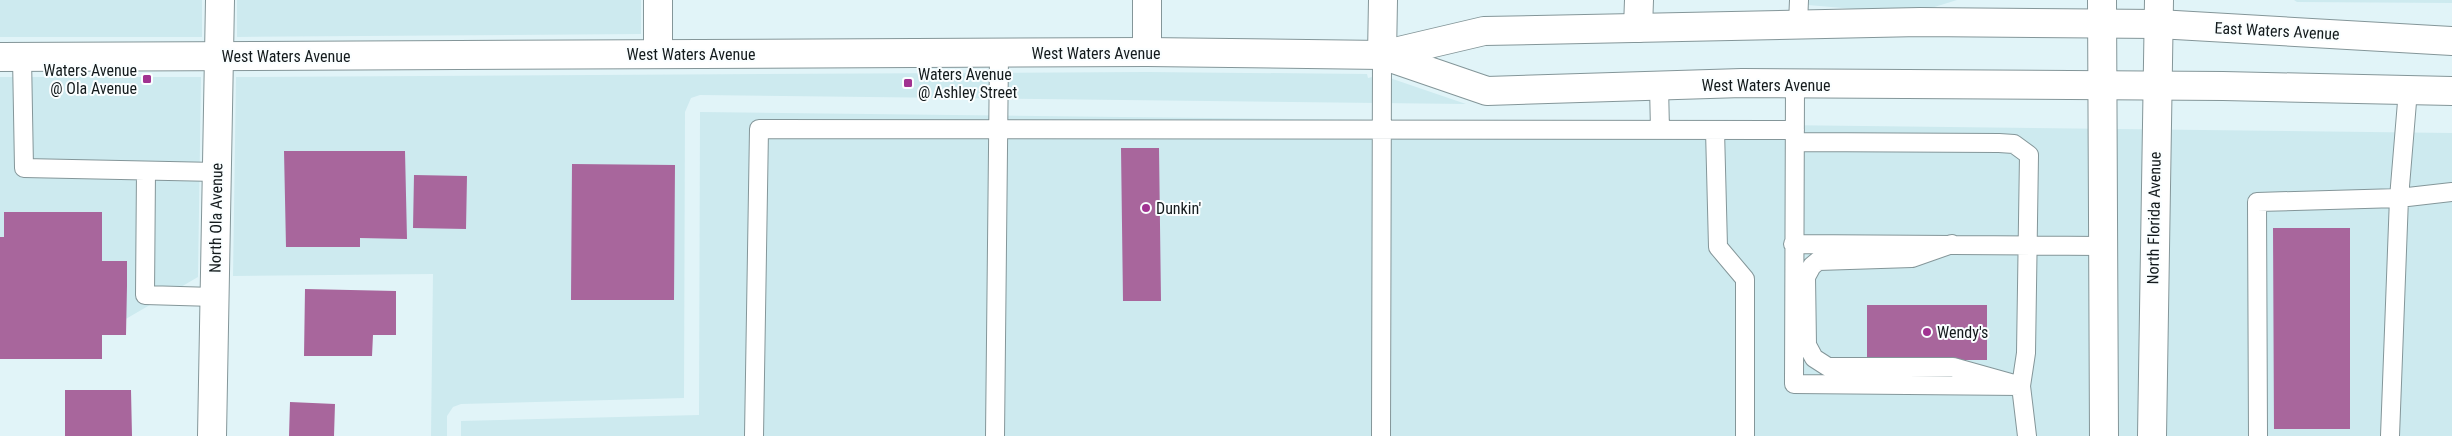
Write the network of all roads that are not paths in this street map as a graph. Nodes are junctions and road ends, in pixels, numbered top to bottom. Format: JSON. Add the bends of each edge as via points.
{"nodes":[{"id":1,"x":220,"y":0,"type":"edge"},
{"id":2,"x":658,"y":0,"type":"edge"},
{"id":3,"x":1147,"y":0,"type":"edge"},
{"id":4,"x":1383,"y":0,"type":"edge"},
{"id":5,"x":1640,"y":0,"type":"edge"},
{"id":6,"x":1798,"y":12,"type":"edge"},
{"id":7,"x":2102,"y":12,"type":"edge"},
{"id":8,"x":2158,"y":12,"type":"edge"},
{"id":9,"x":1638,"y":28,"type":"junction"},
{"id":10,"x":2452,"y":41,"type":"edge"},
{"id":11,"x":1147,"y":52,"type":"junction"},
{"id":12,"x":658,"y":54,"type":"junction"},
{"id":13,"x":999,"y":54,"type":"junction"},
{"id":14,"x":1382,"y":55,"type":"junction"},
{"id":15,"x":11,"y":57,"type":"edge"},
{"id":16,"x":219,"y":57,"type":"junction"},
{"id":17,"x":1795,"y":84,"type":"junction"},
{"id":18,"x":2101,"y":85,"type":"junction"},
{"id":19,"x":1659,"y":86,"type":"junction"},
{"id":20,"x":2156,"y":86,"type":"junction"},
{"id":21,"x":2408,"y":90,"type":"junction"},
{"id":22,"x":2452,"y":91,"type":"edge"},
{"id":23,"x":998,"y":129,"type":"junction"},
{"id":24,"x":1383,"y":130,"type":"junction"},
{"id":25,"x":1660,"y":130,"type":"junction"},
{"id":26,"x":1715,"y":130,"type":"junction"},
{"id":27,"x":1795,"y":136,"type":"junction"},
{"id":28,"x":146,"y":171,"type":"junction"},
{"id":29,"x":217,"y":172,"type":"junction"},
{"id":30,"x":2452,"y":192,"type":"edge"},
{"id":31,"x":2399,"y":198,"type":"junction"},
{"id":32,"x":1793,"y":244,"type":"junction"},
{"id":33,"x":1952,"y":244,"type":"junction"},
{"id":34,"x":2028,"y":245,"type":"junction"},
{"id":35,"x":2102,"y":246,"type":"junction"},
{"id":36,"x":214,"y":297,"type":"junction"},
{"id":37,"x":2021,"y":386,"type":"junction"},
{"id":38,"x":212,"y":436,"type":"edge"},
{"id":39,"x":754,"y":436,"type":"edge"},
{"id":40,"x":995,"y":436,"type":"edge"},
{"id":41,"x":1381,"y":436,"type":"edge"},
{"id":42,"x":1745,"y":436,"type":"edge"},
{"id":43,"x":2027,"y":436,"type":"edge"},
{"id":44,"x":2104,"y":436,"type":"edge"},
{"id":45,"x":2152,"y":436,"type":"edge"},
{"id":46,"x":2258,"y":436,"type":"edge"},
{"id":47,"x":2390,"y":436,"type":"edge"}],
"edges":[{"from":1,"to":16,"type":"main road","name":"North Ola Avenue"},
{"from":2,"to":12,"type":"main road"},
{"from":3,"to":11,"type":"main road"},
{"from":4,"to":14,"type":"main road"},
{"from":5,"to":9,"type":"main road"},
{"from":6,"to":7,"type":"main road","name":"West Waters Avenue"},
{"from":6,"to":9,"type":"main road","name":"West Waters Avenue"},
{"from":7,"to":8,"type":"main road","name":"East Waters Avenue"},
{"from":7,"to":18,"type":"main road"},
{"from":8,"to":10,"type":"main road","name":"East Waters Avenue"},
{"from":8,"to":20,"type":"main road","name":"North Florida Avenue"},
{"from":9,"to":14,"type":"main road","name":"West Waters Avenue","via":[[1484,31]]},
{"from":11,"to":13,"type":"main road","name":"West Waters Avenue"},
{"from":11,"to":14,"type":"main road","name":"West Waters Avenue"},
{"from":12,"to":13,"type":"main road","name":"West Waters Avenue"},
{"from":12,"to":16,"type":"main road","name":"West Waters Avenue"},
{"from":13,"to":23,"type":"lane"},
{"from":14,"to":19,"type":"main road","name":"West Waters Avenue","via":[[1488,91]]},
{"from":14,"to":24,"type":"lane"},
{"from":15,"to":16,"type":"main road","name":"West Waters Avenue"},
{"from":15,"to":28,"type":"lane","via":[[24,168]]},
{"from":16,"to":29,"type":"main road","name":"North Ola Avenue"},
{"from":17,"to":18,"type":"main road","name":"West Waters Avenue"},
{"from":17,"to":19,"type":"main road","name":"West Waters Avenue"},
{"from":17,"to":27,"type":"lane"},
{"from":18,"to":20,"type":"main road","name":"West Waters Avenue"},
{"from":18,"to":35,"type":"main road"},
{"from":19,"to":25,"type":"lane"},
{"from":20,"to":21,"type":"main road"},
{"from":20,"to":45,"type":"main road","name":"North Florida Avenue"},
{"from":21,"to":22,"type":"main road"},
{"from":21,"to":31,"type":"lane"},
{"from":23,"to":24,"type":"lane"},
{"from":23,"to":39,"type":"lane","via":[[759,129]]},
{"from":23,"to":40,"type":"lane"},
{"from":24,"to":25,"type":"lane"},
{"from":24,"to":41,"type":"lane"},
{"from":25,"to":26,"type":"lane"},
{"from":26,"to":27,"type":"lane"},
{"from":26,"to":42,"type":"lane","via":[[1718,247],[1745,279]]},
{"from":27,"to":32,"type":"lane"},
{"from":27,"to":34,"type":"lane","via":[[2014,144],[2029,155]]},
{"from":28,"to":29,"type":"lane"},
{"from":28,"to":36,"type":"lane","via":[[146,294]]},
{"from":29,"to":36,"type":"main road","name":"North Ola Avenue"},
{"from":30,"to":31,"type":"lane"},
{"from":31,"to":46,"type":"lane","via":[[2257,202]]},
{"from":31,"to":47,"type":"lane"},
{"from":32,"to":33,"type":"lane"},
{"from":32,"to":37,"type":"lane","via":[[1794,384]]},
{"from":33,"to":34,"type":"lane"},
{"from":33,"to":37,"type":"lane","via":[[1912,258],[1818,261],[1806,277],[1807,345],[1814,358],[1828,367],[1953,367]]},
{"from":34,"to":35,"type":"lane"},
{"from":34,"to":37,"type":"lane","via":[[2026,353]]},
{"from":35,"to":44,"type":"main road"},
{"from":36,"to":38,"type":"main road","name":"North Ola Avenue"},
{"from":37,"to":43,"type":"lane"}]}
